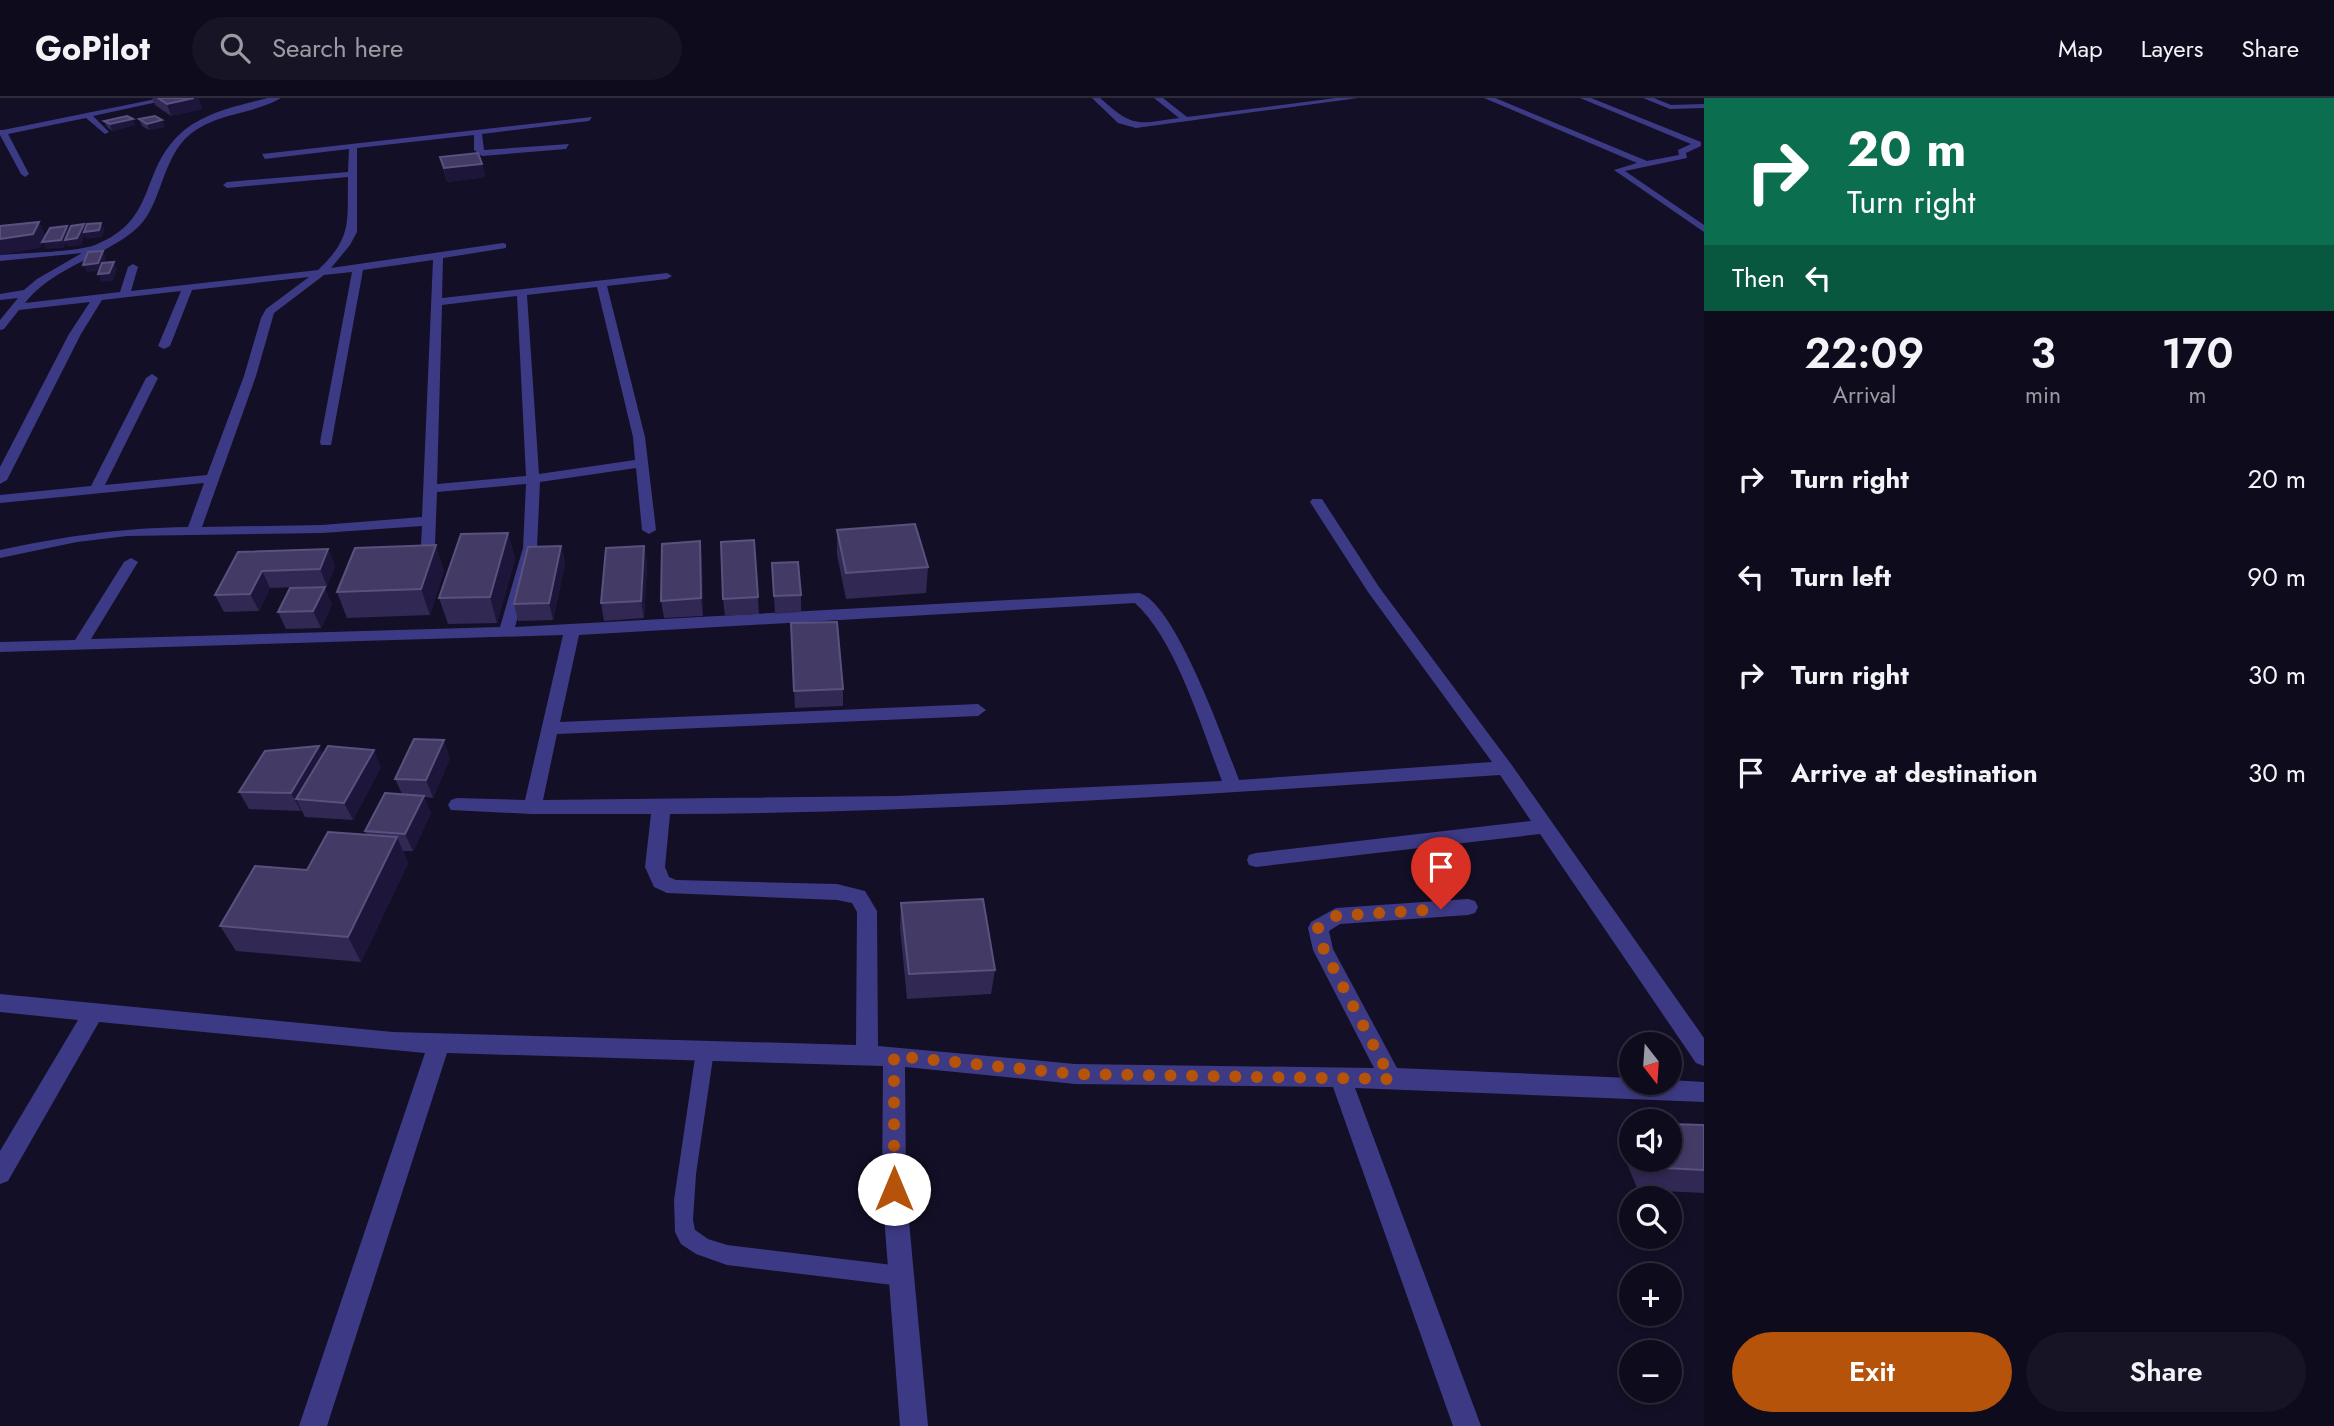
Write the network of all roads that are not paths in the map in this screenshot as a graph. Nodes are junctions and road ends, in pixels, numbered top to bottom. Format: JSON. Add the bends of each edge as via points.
{"nodes":[{"id":1,"x":172,"y":98,"type":"edge"},
{"id":2,"x":277,"y":98,"type":"edge"},
{"id":3,"x":1096,"y":98,"type":"edge"},
{"id":4,"x":1158,"y":98,"type":"edge"},
{"id":5,"x":1259,"y":98,"type":"edge"},
{"id":6,"x":1354,"y":98,"type":"edge"},
{"id":7,"x":1488,"y":98,"type":"edge"},
{"id":8,"x":1584,"y":98,"type":"edge"},
{"id":9,"x":1647,"y":98,"type":"edge"},
{"id":10,"x":1695,"y":98,"type":"edge"},
{"id":11,"x":1311,"y":100,"type":"edge"},
{"id":12,"x":1704,"y":104,"type":"edge"},
{"id":13,"x":1274,"y":107,"type":"junction"},
{"id":14,"x":86,"y":114,"type":"junction"},
{"id":15,"x":589,"y":119,"type":"dead end"},
{"id":16,"x":1185,"y":120,"type":"junction"},
{"id":17,"x":478,"y":131,"type":"junction"},
{"id":18,"x":1,"y":132,"type":"edge"},
{"id":19,"x":105,"y":132,"type":"edge"},
{"id":20,"x":354,"y":146,"type":"junction"},
{"id":21,"x":566,"y":146,"type":"dead end"},
{"id":22,"x":265,"y":156,"type":"dead end"},
{"id":23,"x":1646,"y":164,"type":"junction"},
{"id":24,"x":25,"y":174,"type":"dead end"},
{"id":25,"x":353,"y":174,"type":"junction"},
{"id":26,"x":227,"y":185,"type":"dead end"},
{"id":27,"x":1704,"y":229,"type":"edge"},
{"id":28,"x":503,"y":246,"type":"dead end"},
{"id":29,"x":98,"y":248,"type":"junction"},
{"id":30,"x":438,"y":256,"type":"junction"},
{"id":31,"x":0,"y":258,"type":"edge"},
{"id":32,"x":133,"y":267,"type":"dead end"},
{"id":33,"x":358,"y":268,"type":"junction"},
{"id":34,"x":318,"y":272,"type":"junction"},
{"id":35,"x":667,"y":276,"type":"dead end"},
{"id":36,"x":601,"y":284,"type":"junction"},
{"id":37,"x":188,"y":288,"type":"junction"},
{"id":38,"x":276,"y":291,"type":"junction"},
{"id":39,"x":27,"y":293,"type":"junction"},
{"id":40,"x":522,"y":293,"type":"junction"},
{"id":41,"x":124,"y":295,"type":"junction"},
{"id":42,"x":0,"y":297,"type":"edge"},
{"id":43,"x":98,"y":298,"type":"junction"},
{"id":44,"x":437,"y":302,"type":"junction"},
{"id":45,"x":16,"y":307,"type":"junction"},
{"id":46,"x":0,"y":327,"type":"edge"},
{"id":47,"x":164,"y":346,"type":"dead end"},
{"id":48,"x":152,"y":378,"type":"dead end"},
{"id":49,"x":326,"y":442,"type":"dead end"},
{"id":50,"x":642,"y":463,"type":"junction"},
{"id":51,"x":213,"y":478,"type":"junction"},
{"id":52,"x":533,"y":479,"type":"junction"},
{"id":53,"x":0,"y":480,"type":"edge"},
{"id":54,"x":96,"y":489,"type":"junction"},
{"id":55,"x":430,"y":489,"type":"junction"},
{"id":56,"x":0,"y":499,"type":"edge"},
{"id":57,"x":1317,"y":502,"type":"dead end"},
{"id":58,"x":428,"y":521,"type":"junction"},
{"id":59,"x":194,"y":529,"type":"junction"},
{"id":60,"x":649,"y":530,"type":"dead end"},
{"id":61,"x":428,"y":545,"type":"edge"},
{"id":62,"x":0,"y":554,"type":"edge"},
{"id":63,"x":131,"y":562,"type":"dead end"},
{"id":64,"x":572,"y":630,"type":"junction"},
{"id":65,"x":506,"y":632,"type":"junction"},
{"id":66,"x":80,"y":644,"type":"junction"},
{"id":67,"x":0,"y":647,"type":"edge"},
{"id":68,"x":978,"y":710,"type":"dead end"},
{"id":69,"x":548,"y":728,"type":"junction"},
{"id":70,"x":1505,"y":768,"type":"junction"},
{"id":71,"x":1233,"y":786,"type":"junction"},
{"id":72,"x":457,"y":805,"type":"dead end"},
{"id":73,"x":532,"y":807,"type":"junction"},
{"id":74,"x":661,"y":808,"type":"junction"},
{"id":75,"x":1545,"y":826,"type":"junction"},
{"id":76,"x":1256,"y":860,"type":"dead end"},
{"id":77,"x":1468,"y":907,"type":"dead end"},
{"id":78,"x":0,"y":1003,"type":"edge"},
{"id":79,"x":94,"y":1012,"type":"junction"},
{"id":80,"x":439,"y":1043,"type":"junction"},
{"id":81,"x":705,"y":1051,"type":"junction"},
{"id":82,"x":867,"y":1056,"type":"junction"},
{"id":83,"x":894,"y":1056,"type":"junction"},
{"id":84,"x":1704,"y":1056,"type":"edge"},
{"id":85,"x":1340,"y":1077,"type":"junction"},
{"id":86,"x":1391,"y":1079,"type":"junction"},
{"id":87,"x":1704,"y":1092,"type":"edge"},
{"id":88,"x":0,"y":1173,"type":"edge"},
{"id":89,"x":901,"y":1276,"type":"junction"},
{"id":90,"x":313,"y":1426,"type":"edge"},
{"id":91,"x":914,"y":1426,"type":"edge"},
{"id":92,"x":1467,"y":1426,"type":"edge"}],
"edges":[{"from":1,"to":14,"type":"street"},
{"from":2,"to":29,"type":"street","via":[[194,124],[177,139],[140,219],[123,236]]},
{"from":3,"to":16,"type":"street","via":[[1127,124]]},
{"from":4,"to":16,"type":"street"},
{"from":5,"to":13,"type":"street"},
{"from":6,"to":11,"type":"street"},
{"from":7,"to":23,"type":"street"},
{"from":8,"to":23,"type":"street","via":[[1699,144],[1683,150],[1684,156]]},
{"from":9,"to":12,"type":"street","via":[[1670,107]]},
{"from":10,"to":12,"type":"street"},
{"from":11,"to":13,"type":"street"},
{"from":13,"to":16,"type":"street"},
{"from":14,"to":18,"type":"street"},
{"from":14,"to":19,"type":"street"},
{"from":15,"to":17,"type":"street"},
{"from":17,"to":20,"type":"street"},
{"from":17,"to":21,"type":"street","via":[[482,153]]},
{"from":18,"to":24,"type":"street"},
{"from":20,"to":22,"type":"street"},
{"from":20,"to":25,"type":"street"},
{"from":23,"to":27,"type":"street","via":[[1618,170]]},
{"from":25,"to":26,"type":"street"},
{"from":25,"to":34,"type":"street","via":[[352,232],[337,257]]},
{"from":28,"to":30,"type":"street"},
{"from":29,"to":31,"type":"street"},
{"from":29,"to":39,"type":"street"},
{"from":30,"to":33,"type":"street"},
{"from":30,"to":44,"type":"street"},
{"from":32,"to":41,"type":"street"},
{"from":33,"to":34,"type":"street"},
{"from":33,"to":49,"type":"street"},
{"from":34,"to":38,"type":"street"},
{"from":34,"to":38,"type":"street","via":[[311,281]]},
{"from":35,"to":36,"type":"street"},
{"from":36,"to":40,"type":"street"},
{"from":36,"to":50,"type":"street"},
{"from":37,"to":38,"type":"street"},
{"from":37,"to":41,"type":"street"},
{"from":37,"to":47,"type":"street"},
{"from":38,"to":51,"type":"street"},
{"from":39,"to":42,"type":"street"},
{"from":39,"to":45,"type":"street"},
{"from":40,"to":44,"type":"street"},
{"from":40,"to":52,"type":"street"},
{"from":41,"to":43,"type":"street"},
{"from":43,"to":45,"type":"street"},
{"from":43,"to":53,"type":"street"},
{"from":44,"to":55,"type":"street"},
{"from":45,"to":46,"type":"street"},
{"from":48,"to":54,"type":"street"},
{"from":50,"to":52,"type":"street"},
{"from":50,"to":60,"type":"street"},
{"from":51,"to":54,"type":"street"},
{"from":51,"to":59,"type":"street"},
{"from":52,"to":55,"type":"street"},
{"from":52,"to":65,"type":"street","via":[[530,548]]},
{"from":54,"to":56,"type":"street"},
{"from":55,"to":58,"type":"street"},
{"from":57,"to":70,"type":"street","via":[[1373,589]]},
{"from":58,"to":59,"type":"street","via":[[322,529]]},
{"from":58,"to":61,"type":"street"},
{"from":59,"to":62,"type":"street","via":[[77,538]]},
{"from":63,"to":66,"type":"street"},
{"from":64,"to":65,"type":"street"},
{"from":64,"to":69,"type":"street"},
{"from":64,"to":71,"type":"street","via":[[1139,598],[1167,630]]},
{"from":65,"to":66,"type":"street"},
{"from":66,"to":67,"type":"street"},
{"from":68,"to":69,"type":"street"},
{"from":69,"to":73,"type":"street"},
{"from":70,"to":71,"type":"street"},
{"from":70,"to":75,"type":"street"},
{"from":71,"to":74,"type":"street"},
{"from":72,"to":73,"type":"street"},
{"from":73,"to":74,"type":"street"},
{"from":74,"to":82,"type":"street","via":[[655,867],[661,882],[674,888],[837,892],[858,897],[867,911]]},
{"from":75,"to":76,"type":"street"},
{"from":75,"to":84,"type":"street"},
{"from":77,"to":86,"type":"street","via":[[1336,916],[1318,928],[1324,950]]},
{"from":78,"to":79,"type":"street"},
{"from":79,"to":80,"type":"street"},
{"from":79,"to":88,"type":"street"},
{"from":80,"to":81,"type":"street"},
{"from":80,"to":90,"type":"street"},
{"from":81,"to":82,"type":"street"},
{"from":81,"to":89,"type":"lane","via":[[684,1195],[686,1234],[702,1247],[727,1255]]},
{"from":82,"to":83,"type":"street"},
{"from":83,"to":85,"type":"street","via":[[1074,1074]]},
{"from":83,"to":89,"type":"street","via":[[894,1189]]},
{"from":85,"to":86,"type":"street"},
{"from":85,"to":92,"type":"street"},
{"from":86,"to":87,"type":"street"},
{"from":89,"to":91,"type":"street"}]}
